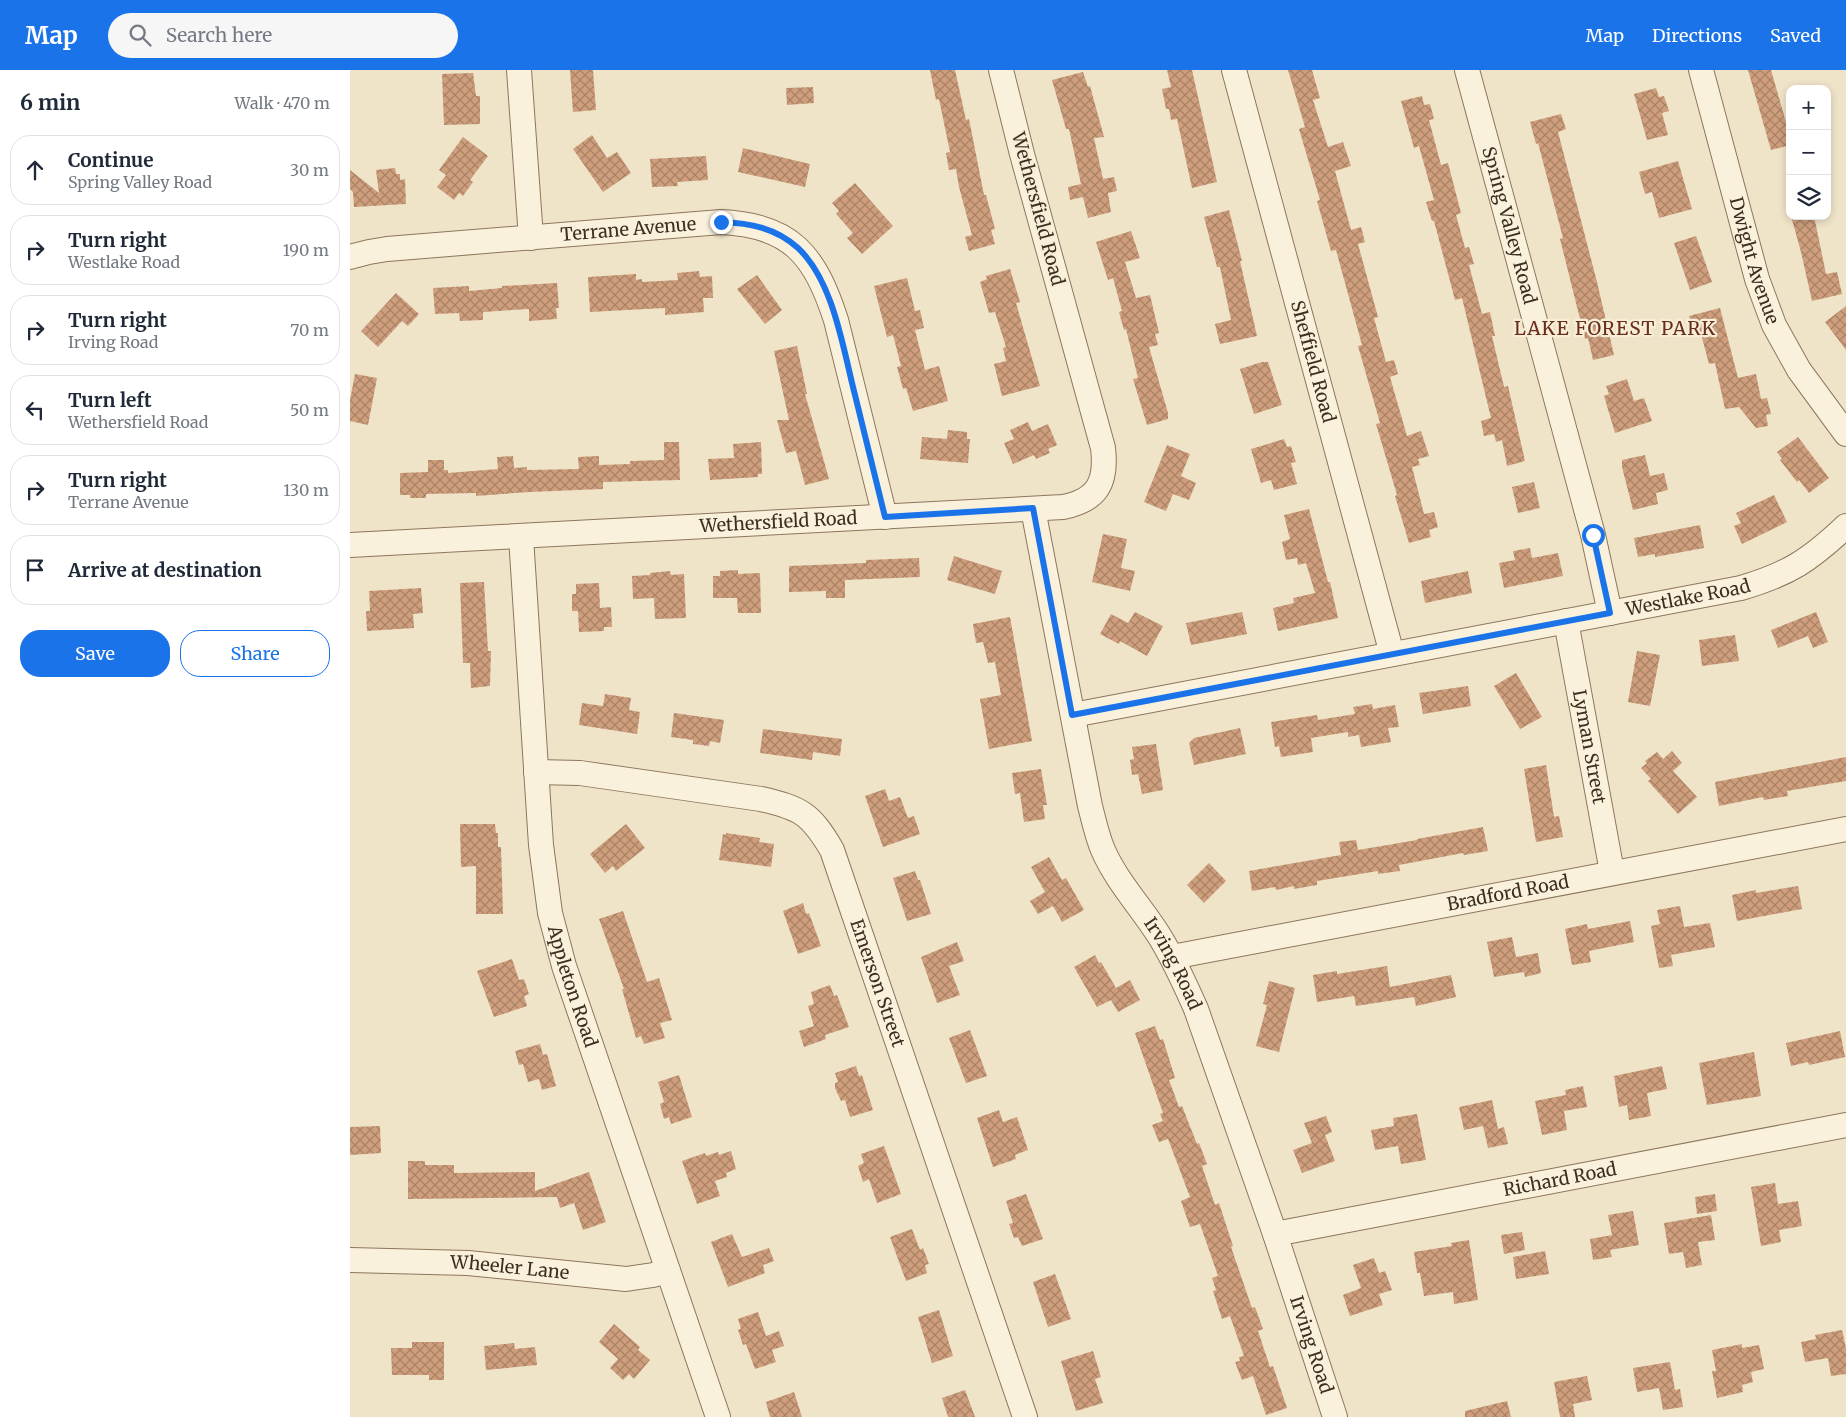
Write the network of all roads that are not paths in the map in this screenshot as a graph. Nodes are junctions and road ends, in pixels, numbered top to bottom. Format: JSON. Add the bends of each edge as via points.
{"nodes":[{"id":1,"x":519,"y":70,"type":"edge"},
{"id":2,"x":1001,"y":70,"type":"edge"},
{"id":3,"x":1234,"y":70,"type":"edge"},
{"id":4,"x":1467,"y":70,"type":"edge"},
{"id":5,"x":1701,"y":70,"type":"edge"},
{"id":6,"x":531,"y":238,"type":"junction"},
{"id":7,"x":350,"y":257,"type":"edge"},
{"id":8,"x":1846,"y":434,"type":"edge"},
{"id":9,"x":1033,"y":508,"type":"junction"},
{"id":10,"x":885,"y":517,"type":"junction"},
{"id":11,"x":1846,"y":526,"type":"edge"},
{"id":12,"x":521,"y":537,"type":"junction"},
{"id":13,"x":350,"y":545,"type":"edge"},
{"id":14,"x":1610,"y":613,"type":"junction"},
{"id":15,"x":1566,"y":621,"type":"junction"},
{"id":16,"x":1392,"y":654,"type":"junction"},
{"id":17,"x":1072,"y":715,"type":"junction"},
{"id":18,"x":536,"y":772,"type":"junction"},
{"id":19,"x":1846,"y":829,"type":"edge"},
{"id":20,"x":1612,"y":872,"type":"junction"},
{"id":21,"x":1172,"y":957,"type":"junction"},
{"id":22,"x":1846,"y":1125,"type":"edge"},
{"id":23,"x":1275,"y":1234,"type":"junction"},
{"id":24,"x":350,"y":1260,"type":"edge"},
{"id":25,"x":668,"y":1271,"type":"junction"},
{"id":26,"x":718,"y":1417,"type":"edge"},
{"id":27,"x":1025,"y":1417,"type":"edge"},
{"id":28,"x":1335,"y":1417,"type":"edge"}],
"edges":[{"from":1,"to":6,"type":"street"},
{"from":2,"to":9,"type":"street","name":"Wethersfield Road","via":[[1104,460],[1101,484],[1086,500],[1063,507]]},
{"from":3,"to":16,"type":"street","name":"Sheffield Road"},
{"from":4,"to":14,"type":"street","name":"Spring Valley Road","via":[[1593,535]]},
{"from":5,"to":8,"type":"street","name":"Dwight Avenue","via":[[1770,317],[1799,370]]},
{"from":6,"to":7,"type":"street","name":"Terrane Avenue","via":[[387,249]]},
{"from":6,"to":10,"type":"street","name":"Terrane Avenue","via":[[721,222],[771,230],[799,249],[811,264],[836,320]]},
{"from":9,"to":10,"type":"street","name":"Wethersfield Road"},
{"from":9,"to":17,"type":"street","name":"Irving Road"},
{"from":10,"to":12,"type":"street","name":"Wethersfield Road"},
{"from":11,"to":14,"type":"street","name":"Westlake Road","via":[[1815,555],[1764,581]]},
{"from":12,"to":13,"type":"street","name":"Wethersfield Road"},
{"from":12,"to":18,"type":"street","name":"Appleton Road"},
{"from":14,"to":15,"type":"street","name":"Westlake Road"},
{"from":15,"to":16,"type":"street","name":"Westlake Road"},
{"from":15,"to":20,"type":"street","name":"Lyman Street"},
{"from":16,"to":17,"type":"street","name":"Westlake Road"},
{"from":17,"to":21,"type":"street","name":"Irving Road","via":[[1090,806],[1103,850]]},
{"from":18,"to":25,"type":"street","name":"Appleton Road","via":[[545,880],[556,939]]},
{"from":18,"to":27,"type":"street","name":"Emerson Street","via":[[580,773],[760,799],[799,810],[812,820],[832,850]]},
{"from":19,"to":20,"type":"street","name":"Bradford Road"},
{"from":20,"to":21,"type":"street","name":"Bradford Road"},
{"from":21,"to":23,"type":"street","name":"Irving Road","via":[[1196,1009]]},
{"from":22,"to":23,"type":"street","name":"Richard Road"},
{"from":23,"to":28,"type":"street","name":"Irving Road"},
{"from":24,"to":25,"type":"street","name":"Wheeler Lane","via":[[476,1264],[626,1278]]},
{"from":25,"to":26,"type":"street","name":"Appleton Road"}]}
